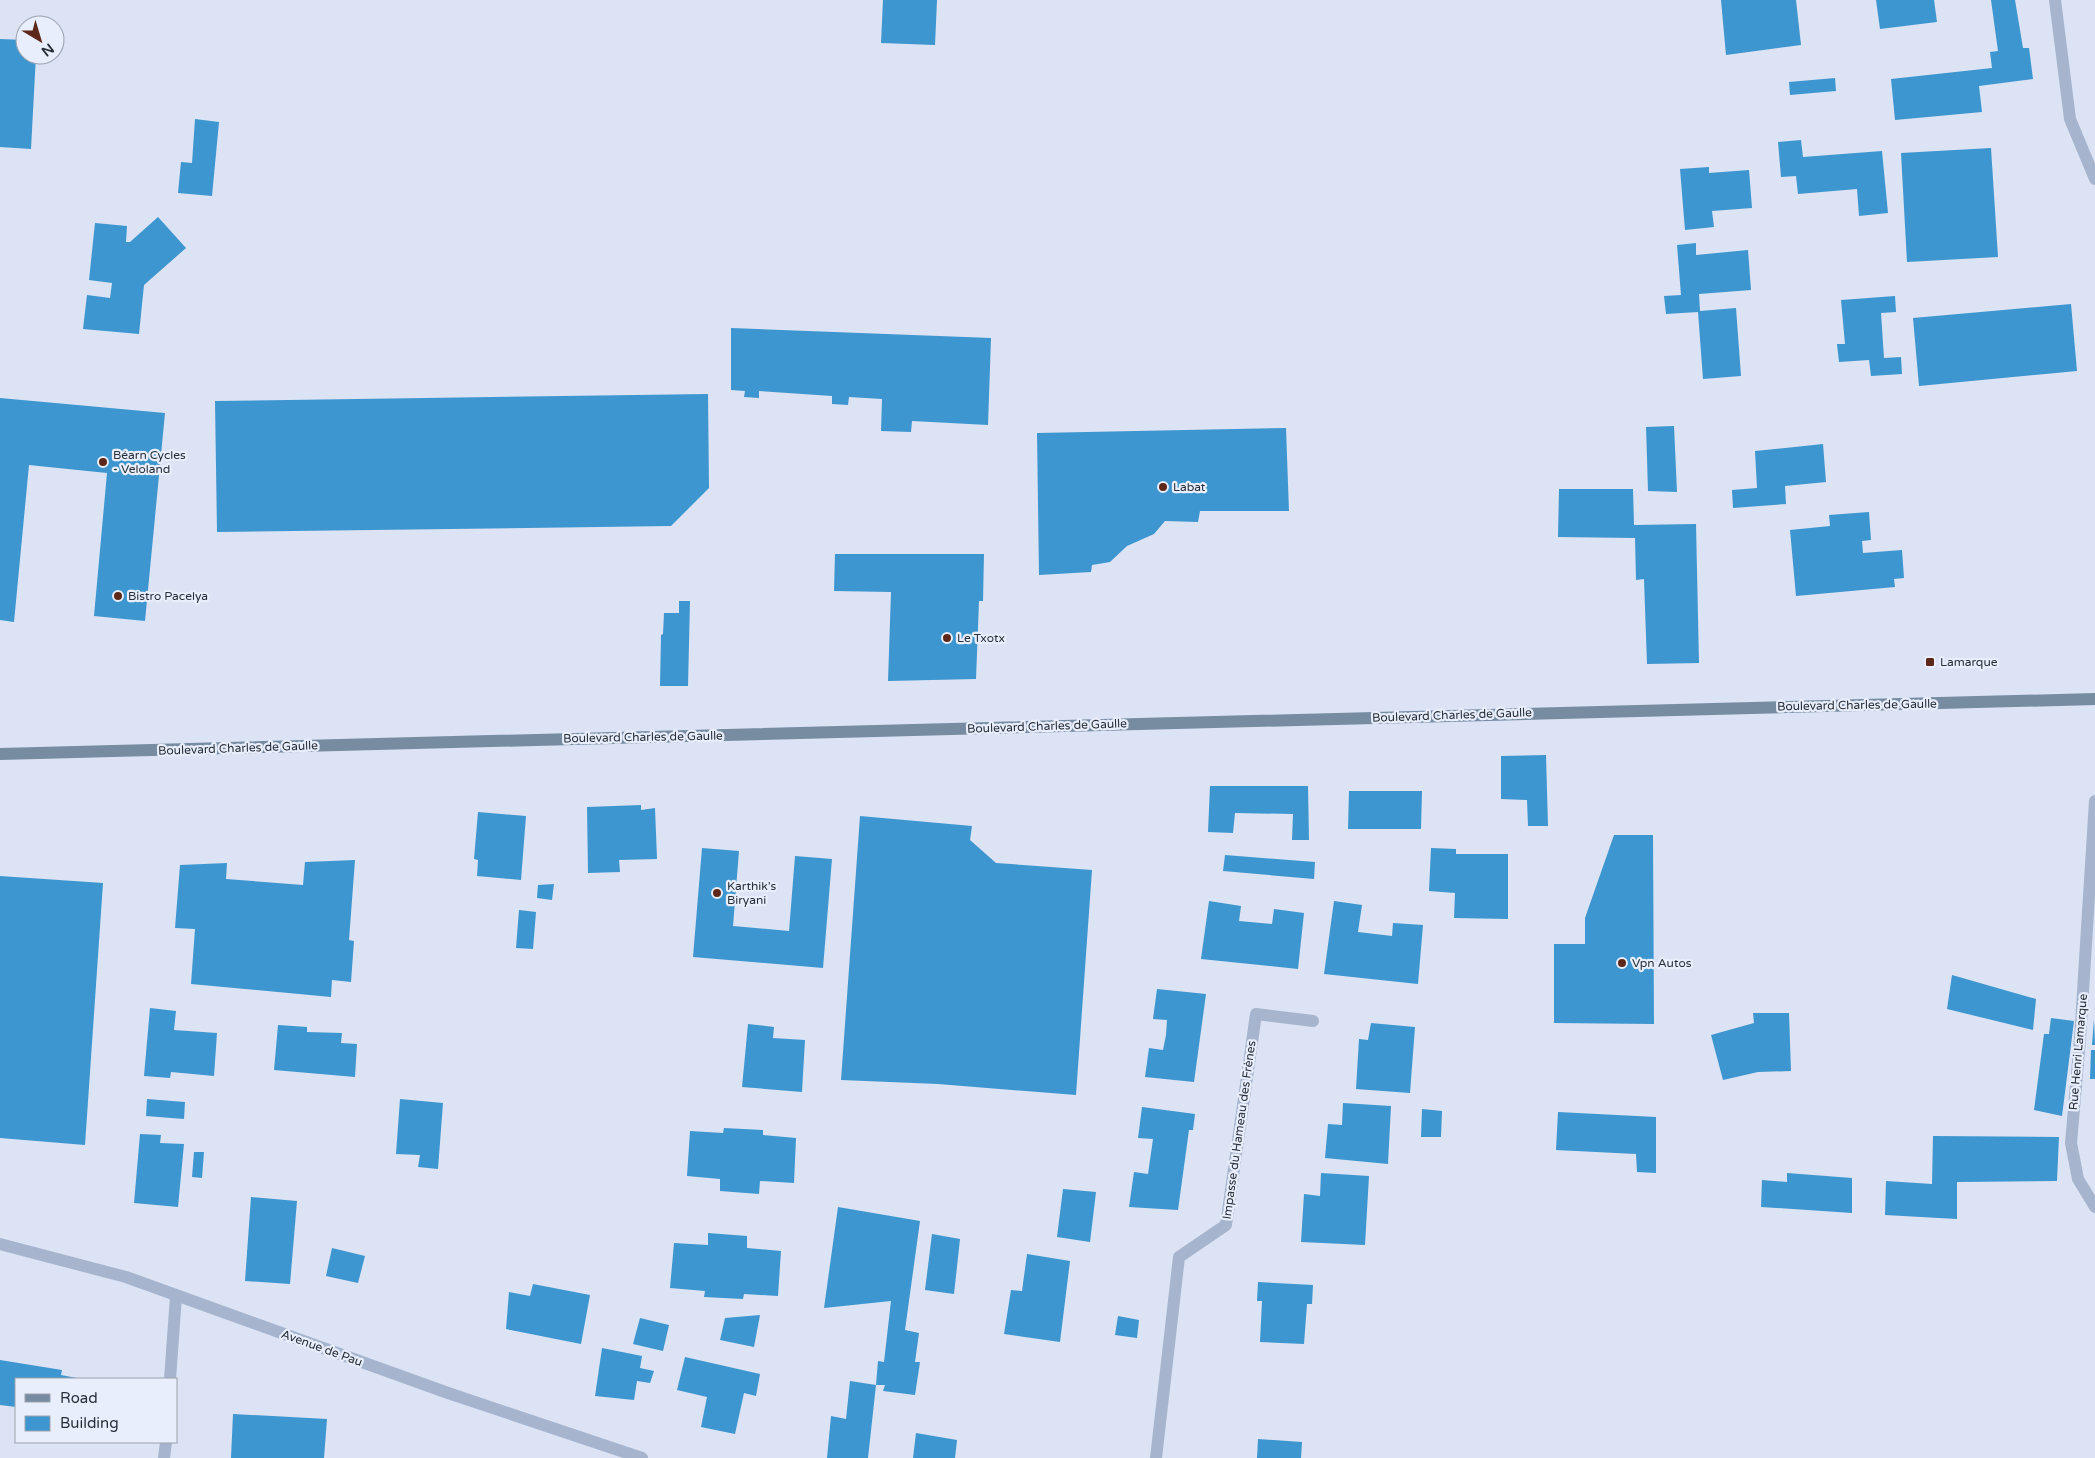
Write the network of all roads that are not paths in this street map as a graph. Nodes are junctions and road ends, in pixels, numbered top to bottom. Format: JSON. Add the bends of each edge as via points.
{"nodes":[{"id":1,"x":2056,"y":0,"type":"edge"},
{"id":2,"x":2095,"y":179,"type":"edge"},
{"id":3,"x":2095,"y":699,"type":"edge"},
{"id":4,"x":0,"y":754,"type":"edge"},
{"id":5,"x":2095,"y":801,"type":"edge"},
{"id":6,"x":1313,"y":1021,"type":"dead end"},
{"id":7,"x":2095,"y":1207,"type":"edge"},
{"id":8,"x":0,"y":1244,"type":"edge"},
{"id":9,"x":176,"y":1296,"type":"junction"},
{"id":10,"x":170,"y":1378,"type":"edge"},
{"id":11,"x":166,"y":1443,"type":"edge"},
{"id":12,"x":164,"y":1458,"type":"edge"},
{"id":13,"x":642,"y":1458,"type":"edge"},
{"id":14,"x":1156,"y":1458,"type":"edge"}],
"edges":[{"from":1,"to":2,"type":"street","via":[[2070,120]]},
{"from":3,"to":4,"type":"main road","name":"Boulevard Charles de Gaulle"},
{"from":5,"to":7,"type":"street","name":"Rue Henri Lamarque","via":[[2071,1143],[2078,1179]]},
{"from":6,"to":14,"type":"street","name":"Impasse du Hameau des Frènes","via":[[1256,1014],[1226,1225],[1178,1257]]},
{"from":8,"to":9,"type":"street","name":"Avenue de Pau","via":[[126,1277]]},
{"from":9,"to":10,"type":"street"},
{"from":9,"to":13,"type":"street","name":"Avenue de Pau"},
{"from":11,"to":12,"type":"street"}]}
